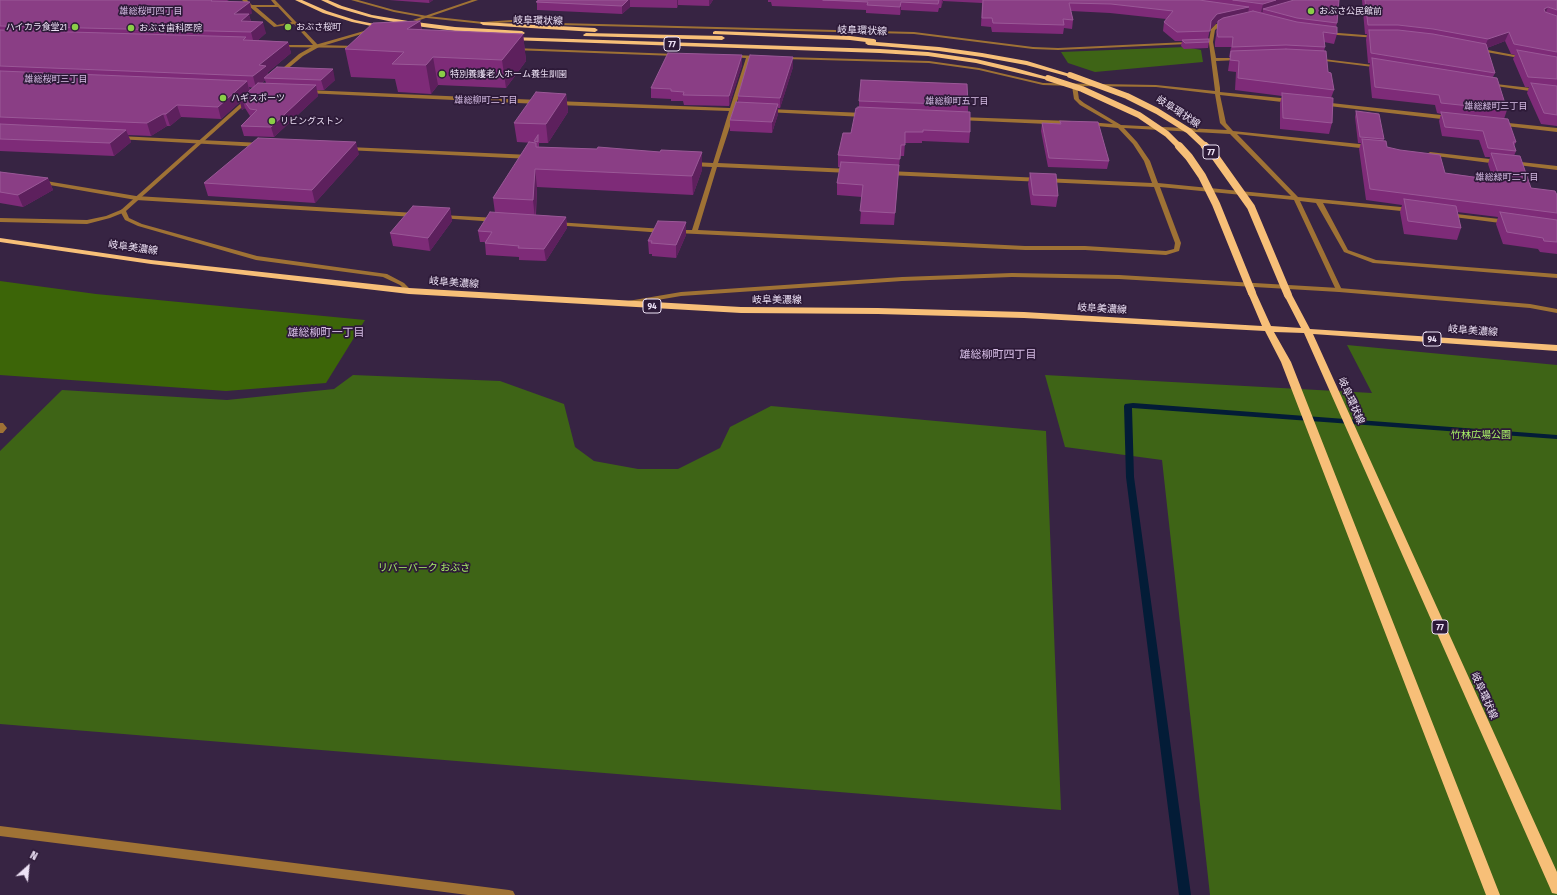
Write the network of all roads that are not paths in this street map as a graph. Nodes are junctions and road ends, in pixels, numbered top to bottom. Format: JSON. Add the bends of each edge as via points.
{"nodes":[{"id":1,"x":244,"y":0,"type":"edge"},
{"id":2,"x":273,"y":0,"type":"edge"},
{"id":3,"x":298,"y":0,"type":"edge"},
{"id":4,"x":324,"y":0,"type":"edge"},
{"id":5,"x":353,"y":0,"type":"edge"},
{"id":6,"x":476,"y":0,"type":"edge"},
{"id":7,"x":234,"y":6,"type":"edge"},
{"id":8,"x":250,"y":6,"type":"junction"},
{"id":9,"x":279,"y":6,"type":"junction"},
{"id":10,"x":427,"y":17,"type":"junction"},
{"id":11,"x":414,"y":20,"type":"edge"},
{"id":12,"x":1233,"y":22,"type":"edge"},
{"id":13,"x":295,"y":23,"type":"junction"},
{"id":14,"x":483,"y":23,"type":"junction"},
{"id":15,"x":390,"y":27,"type":"edge"},
{"id":16,"x":374,"y":30,"type":"edge"},
{"id":17,"x":1323,"y":33,"type":"edge"},
{"id":18,"x":444,"y":34,"type":"edge"},
{"id":19,"x":480,"y":37,"type":"edge"},
{"id":20,"x":1381,"y":37,"type":"edge"},
{"id":21,"x":502,"y":39,"type":"edge"},
{"id":22,"x":1211,"y":42,"type":"junction"},
{"id":23,"x":894,"y":44,"type":"junction"},
{"id":24,"x":271,"y":46,"type":"edge"},
{"id":25,"x":317,"y":46,"type":"junction"},
{"id":26,"x":510,"y":46,"type":"joint"},
{"id":27,"x":366,"y":48,"type":"edge"},
{"id":28,"x":1474,"y":48,"type":"edge"},
{"id":29,"x":880,"y":51,"type":"junction"},
{"id":30,"x":681,"y":55,"type":"edge"},
{"id":31,"x":726,"y":56,"type":"edge"},
{"id":32,"x":749,"y":56,"type":"junction"},
{"id":33,"x":765,"y":57,"type":"edge"},
{"id":34,"x":780,"y":57,"type":"edge"},
{"id":35,"x":1245,"y":59,"type":"edge"},
{"id":36,"x":1315,"y":59,"type":"edge"},
{"id":37,"x":1527,"y":59,"type":"edge"},
{"id":38,"x":1214,"y":60,"type":"junction"},
{"id":39,"x":1388,"y":68,"type":"edge"},
{"id":40,"x":271,"y":80,"type":"edge"},
{"id":41,"x":1480,"y":83,"type":"edge"},
{"id":42,"x":1074,"y":85,"type":"junction"},
{"id":43,"x":298,"y":92,"type":"edge"},
{"id":44,"x":1217,"y":93,"type":"junction"},
{"id":45,"x":1557,"y":93,"type":"edge"},
{"id":46,"x":253,"y":95,"type":"edge"},
{"id":47,"x":1296,"y":101,"type":"edge"},
{"id":48,"x":543,"y":102,"type":"edge"},
{"id":49,"x":551,"y":102,"type":"edge"},
{"id":50,"x":1312,"y":103,"type":"edge"},
{"id":51,"x":733,"y":110,"type":"junction"},
{"id":52,"x":748,"y":111,"type":"edge"},
{"id":53,"x":764,"y":111,"type":"edge"},
{"id":54,"x":874,"y":116,"type":"edge"},
{"id":55,"x":953,"y":119,"type":"edge"},
{"id":56,"x":1454,"y":119,"type":"edge"},
{"id":57,"x":1494,"y":123,"type":"edge"},
{"id":58,"x":1118,"y":125,"type":"junction"},
{"id":59,"x":1557,"y":130,"type":"edge"},
{"id":60,"x":1232,"y":132,"type":"junction"},
{"id":61,"x":116,"y":138,"type":"edge"},
{"id":62,"x":200,"y":142,"type":"junction"},
{"id":63,"x":264,"y":145,"type":"edge"},
{"id":64,"x":343,"y":148,"type":"edge"},
{"id":65,"x":1375,"y":148,"type":"edge"},
{"id":66,"x":1422,"y":153,"type":"edge"},
{"id":67,"x":541,"y":158,"type":"edge"},
{"id":68,"x":684,"y":164,"type":"edge"},
{"id":69,"x":715,"y":166,"type":"junction"},
{"id":70,"x":1557,"y":168,"type":"edge"},
{"id":71,"x":857,"y":172,"type":"edge"},
{"id":72,"x":881,"y":173,"type":"edge"},
{"id":73,"x":30,"y":180,"type":"edge"},
{"id":74,"x":1156,"y":185,"type":"junction"},
{"id":75,"x":1295,"y":197,"type":"junction"},
{"id":76,"x":136,"y":198,"type":"junction"},
{"id":77,"x":1318,"y":200,"type":"junction"},
{"id":78,"x":1414,"y":210,"type":"edge"},
{"id":79,"x":123,"y":211,"type":"junction"},
{"id":80,"x":1438,"y":213,"type":"edge"},
{"id":81,"x":423,"y":216,"type":"edge"},
{"id":82,"x":431,"y":216,"type":"edge"},
{"id":83,"x":0,"y":220,"type":"edge"},
{"id":84,"x":503,"y":221,"type":"edge"},
{"id":85,"x":1517,"y":223,"type":"edge"},
{"id":86,"x":551,"y":224,"type":"edge"},
{"id":87,"x":694,"y":232,"type":"junction"},
{"id":88,"x":0,"y":240,"type":"edge"},
{"id":89,"x":1557,"y":276,"type":"edge"},
{"id":90,"x":1339,"y":290,"type":"junction"},
{"id":91,"x":409,"y":291,"type":"junction"},
{"id":92,"x":620,"y":304,"type":"junction"},
{"id":93,"x":1557,"y":310,"type":"edge"},
{"id":94,"x":1268,"y":329,"type":"junction"},
{"id":95,"x":1307,"y":331,"type":"junction"},
{"id":96,"x":1557,"y":348,"type":"edge"},
{"id":97,"x":0,"y":425,"type":"edge"},
{"id":98,"x":0,"y":431,"type":"edge"},
{"id":99,"x":0,"y":831,"type":"edge"},
{"id":100,"x":1557,"y":888,"type":"edge"},
{"id":101,"x":509,"y":895,"type":"edge"},
{"id":102,"x":1493,"y":895,"type":"edge"}],
"edges":[{"from":1,"to":8,"type":"street"},
{"from":2,"to":9,"type":"street"},
{"from":3,"to":15,"type":"main road","via":[[354,21]]},
{"from":4,"to":23,"type":"main road","name":"岐阜環状線","number":"77","via":[[371,16],[455,29],[512,33]]},
{"from":5,"to":10,"type":"street"},
{"from":6,"to":10,"type":"street"},
{"from":7,"to":8,"type":"street"},
{"from":8,"to":9,"type":"street"},
{"from":8,"to":13,"type":"street","via":[[276,26]]},
{"from":9,"to":13,"type":"street"},
{"from":10,"to":11,"type":"street"},
{"from":10,"to":14,"type":"street"},
{"from":12,"to":22,"type":"street","via":[[1218,25],[1213,30]]},
{"from":13,"to":25,"type":"street"},
{"from":14,"to":22,"type":"street","via":[[512,21],[914,33],[1058,49]]},
{"from":14,"to":23,"type":"main road","number":"77","via":[[578,30],[850,38]]},
{"from":16,"to":25,"type":"street"},
{"from":17,"to":20,"type":"street"},
{"from":18,"to":19,"type":"main road"},
{"from":21,"to":29,"type":"main road","name":"岐阜環状線","number":"77"},
{"from":22,"to":38,"type":"street"},
{"from":23,"to":95,"type":"main road","name":"岐阜環状線","number":"77","bridge":true,"via":[[982,55],[1070,74],[1128,96],[1189,131],[1214,155],[1251,207],[1288,295]]},
{"from":24,"to":25,"type":"street"},
{"from":25,"to":27,"type":"street"},
{"from":25,"to":40,"type":"street","via":[[301,55]]},
{"from":26,"to":29,"type":"main road","number":"77"},
{"from":26,"to":30,"type":"street"},
{"from":28,"to":37,"type":"street"},
{"from":29,"to":94,"type":"main road","name":"岐阜環状線","number":"77","bridge":true,"via":[[976,61],[1048,78],[1088,92],[1139,115],[1167,134],[1189,157],[1202,176]]},
{"from":31,"to":32,"type":"street"},
{"from":32,"to":33,"type":"street"},
{"from":32,"to":51,"type":"street"},
{"from":34,"to":42,"type":"street","via":[[929,62],[980,69],[1043,84]]},
{"from":35,"to":38,"type":"street"},
{"from":36,"to":39,"type":"street"},
{"from":38,"to":44,"type":"street"},
{"from":41,"to":45,"type":"street"},
{"from":42,"to":44,"type":"street","via":[[1156,86]]},
{"from":42,"to":58,"type":"street","via":[[1082,104]]},
{"from":43,"to":48,"type":"street"},
{"from":44,"to":47,"type":"street"},
{"from":44,"to":60,"type":"street","via":[[1223,123]]},
{"from":46,"to":62,"type":"street"},
{"from":49,"to":51,"type":"street"},
{"from":50,"to":56,"type":"street"},
{"from":51,"to":52,"type":"street"},
{"from":51,"to":69,"type":"street"},
{"from":53,"to":54,"type":"street"},
{"from":55,"to":58,"type":"street"},
{"from":57,"to":59,"type":"street"},
{"from":58,"to":60,"type":"street"},
{"from":58,"to":74,"type":"street","via":[[1147,161]]},
{"from":60,"to":65,"type":"street"},
{"from":60,"to":75,"type":"street"},
{"from":61,"to":62,"type":"street"},
{"from":62,"to":63,"type":"street"},
{"from":62,"to":76,"type":"street"},
{"from":64,"to":67,"type":"street"},
{"from":66,"to":70,"type":"street"},
{"from":68,"to":69,"type":"street"},
{"from":69,"to":71,"type":"street"},
{"from":69,"to":87,"type":"street"},
{"from":72,"to":74,"type":"street"},
{"from":73,"to":76,"type":"street"},
{"from":74,"to":75,"type":"street"},
{"from":74,"to":87,"type":"street","via":[[1178,244],[1178,250],[1166,253]]},
{"from":75,"to":77,"type":"street"},
{"from":75,"to":90,"type":"street"},
{"from":76,"to":79,"type":"street"},
{"from":76,"to":81,"type":"street"},
{"from":77,"to":78,"type":"street"},
{"from":77,"to":89,"type":"street","via":[[1346,252],[1375,262]]},
{"from":79,"to":83,"type":"street","via":[[87,222]]},
{"from":79,"to":91,"type":"street","via":[[127,220],[140,225],[256,258],[385,275]]},
{"from":80,"to":85,"type":"street"},
{"from":82,"to":84,"type":"street"},
{"from":86,"to":87,"type":"street"},
{"from":88,"to":91,"type":"main road","name":"岐阜美濃線","number":"94","via":[[151,262]]},
{"from":90,"to":92,"type":"street","via":[[1119,277],[1012,275],[902,279],[689,294]]},
{"from":90,"to":93,"type":"street"},
{"from":91,"to":92,"type":"main road","name":"岐阜美濃線","number":"94"},
{"from":92,"to":94,"type":"main road","name":"岐阜美濃線","number":"94","via":[[741,310],[1024,315]]},
{"from":94,"to":95,"type":"main road","name":"岐阜美濃線","number":"94"},
{"from":94,"to":102,"type":"main road","name":"岐阜環状線","number":"77","via":[[1286,362]]},
{"from":95,"to":96,"type":"main road","name":"岐阜美濃線","number":"94"},
{"from":95,"to":100,"type":"main road","name":"岐阜環状線","number":"77"},
{"from":97,"to":98,"type":"street","via":[[3,428]]},
{"from":99,"to":101,"type":"street"}]}
